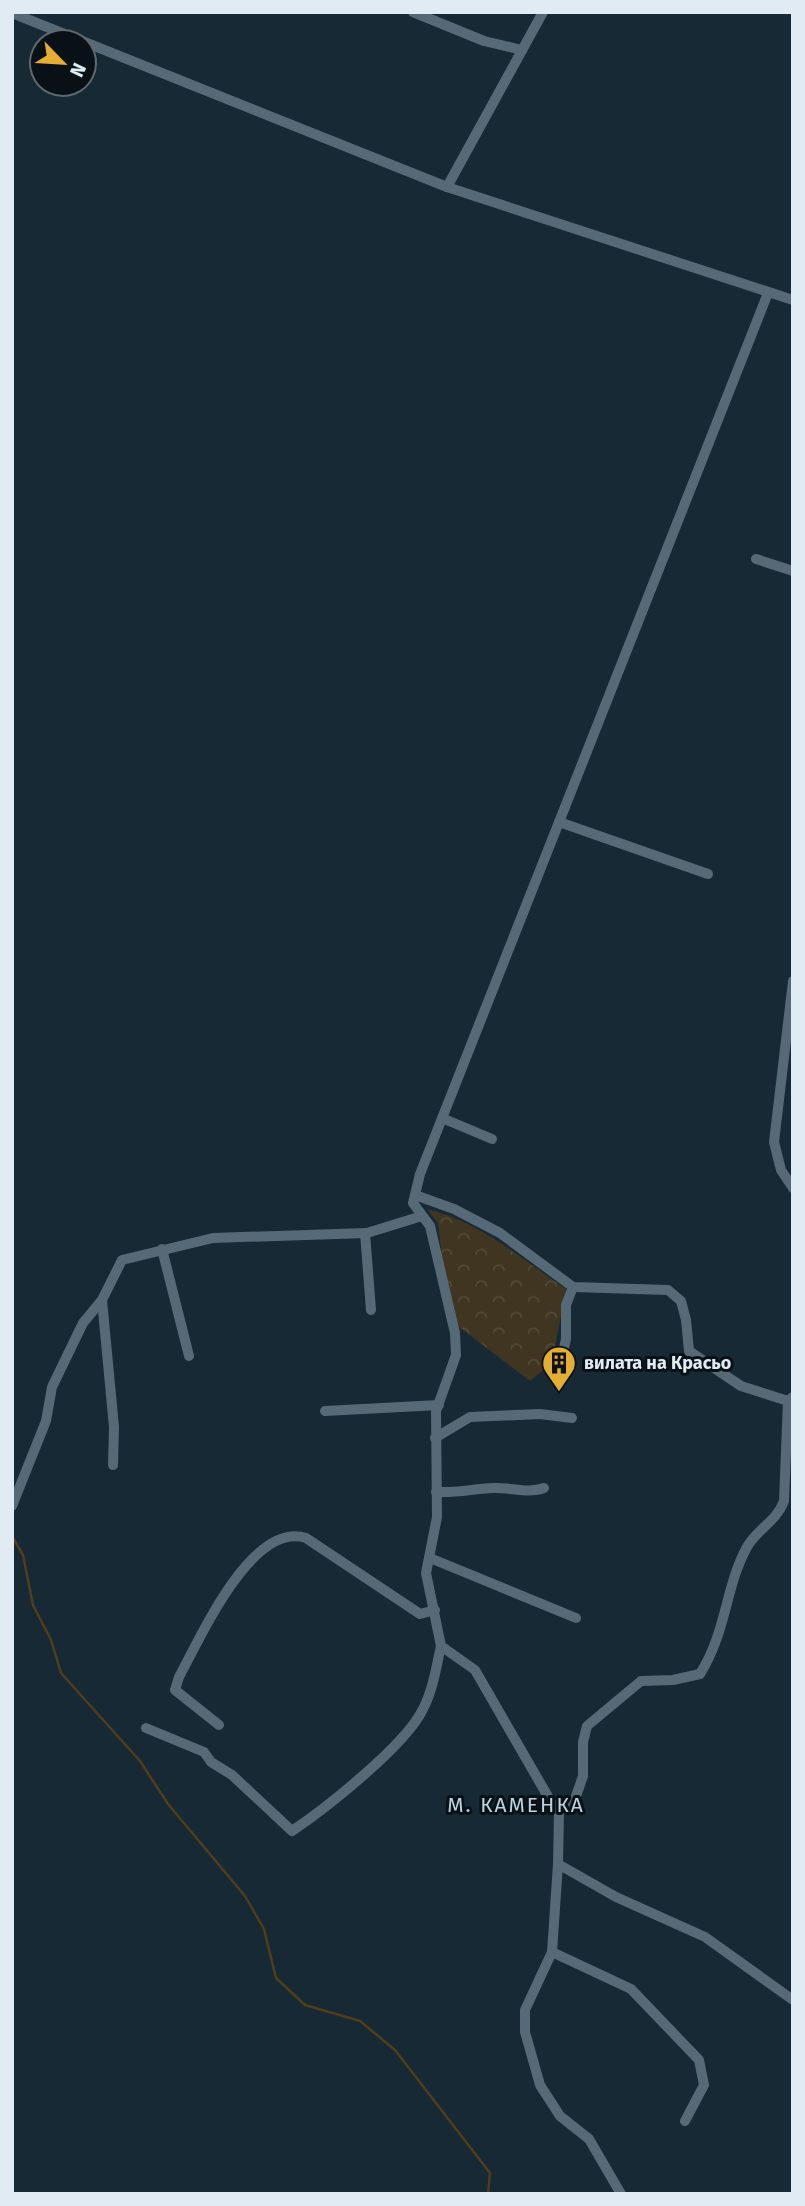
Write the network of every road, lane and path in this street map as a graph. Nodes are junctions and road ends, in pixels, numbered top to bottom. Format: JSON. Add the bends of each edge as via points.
{"nodes":[{"id":1,"x":412,"y":12,"type":"edge"},
{"id":2,"x":543,"y":12,"type":"edge"},
{"id":3,"x":12,"y":13,"type":"edge"},
{"id":4,"x":522,"y":50,"type":"junction"},
{"id":5,"x":447,"y":187,"type":"junction"},
{"id":6,"x":768,"y":293,"type":"junction"},
{"id":7,"x":793,"y":301,"type":"edge"},
{"id":8,"x":755,"y":559,"type":"dead end"},
{"id":9,"x":793,"y":571,"type":"edge"},
{"id":10,"x":559,"y":822,"type":"junction"},
{"id":11,"x":708,"y":874,"type":"dead end"},
{"id":12,"x":793,"y":981,"type":"edge"},
{"id":13,"x":442,"y":1118,"type":"junction"},
{"id":14,"x":492,"y":1139,"type":"dead end"},
{"id":15,"x":793,"y":1188,"type":"edge"},
{"id":16,"x":415,"y":1195,"type":"junction"},
{"id":17,"x":422,"y":1216,"type":"junction"},
{"id":18,"x":365,"y":1233,"type":"junction"},
{"id":19,"x":162,"y":1249,"type":"junction"},
{"id":20,"x":573,"y":1287,"type":"junction"},
{"id":21,"x":102,"y":1300,"type":"junction"},
{"id":22,"x":371,"y":1311,"type":"dead end"},
{"id":23,"x":190,"y":1356,"type":"dead end"},
{"id":24,"x":562,"y":1357,"type":"dead end"},
{"id":25,"x":790,"y":1399,"type":"edge"},
{"id":26,"x":439,"y":1405,"type":"junction"},
{"id":27,"x":325,"y":1410,"type":"dead end"},
{"id":28,"x":572,"y":1418,"type":"dead end"},
{"id":29,"x":435,"y":1438,"type":"junction"},
{"id":30,"x":113,"y":1465,"type":"dead end"},
{"id":31,"x":544,"y":1488,"type":"dead end"},
{"id":32,"x":436,"y":1492,"type":"junction"},
{"id":33,"x":12,"y":1506,"type":"edge"},
{"id":34,"x":430,"y":1558,"type":"junction"},
{"id":35,"x":435,"y":1610,"type":"junction"},
{"id":36,"x":576,"y":1618,"type":"dead end"},
{"id":37,"x":441,"y":1646,"type":"junction"},
{"id":38,"x":219,"y":1725,"type":"dead end"},
{"id":39,"x":146,"y":1728,"type":"dead end"},
{"id":40,"x":559,"y":1811,"type":"junction"},
{"id":41,"x":558,"y":1864,"type":"junction"},
{"id":42,"x":552,"y":1952,"type":"junction"},
{"id":43,"x":793,"y":2000,"type":"edge"},
{"id":44,"x":685,"y":2120,"type":"dead end"},
{"id":45,"x":621,"y":2194,"type":"edge"}],
"edges":[{"from":1,"to":4,"type":"street","via":[[484,41]]},
{"from":2,"to":4,"type":"street"},
{"from":3,"to":5,"type":"street"},
{"from":4,"to":5,"type":"street"},
{"from":5,"to":6,"type":"street"},
{"from":6,"to":7,"type":"street"},
{"from":6,"to":10,"type":"street"},
{"from":8,"to":9,"type":"street"},
{"from":10,"to":11,"type":"street"},
{"from":10,"to":13,"type":"street"},
{"from":12,"to":15,"type":"street","via":[[774,1142],[781,1170]]},
{"from":13,"to":14,"type":"street"},
{"from":13,"to":16,"type":"street"},
{"from":16,"to":17,"type":"street","via":[[413,1203]]},
{"from":16,"to":20,"type":"street","via":[[500,1233]]},
{"from":17,"to":18,"type":"street"},
{"from":17,"to":26,"type":"street","via":[[430,1226],[455,1333],[456,1355]]},
{"from":18,"to":19,"type":"street","via":[[213,1238]]},
{"from":18,"to":22,"type":"street"},
{"from":19,"to":21,"type":"street","via":[[122,1260]]},
{"from":19,"to":23,"type":"street"},
{"from":20,"to":24,"type":"street","via":[[566,1305]]},
{"from":20,"to":25,"type":"street","via":[[667,1290],[681,1301],[689,1351],[741,1387]]},
{"from":21,"to":30,"type":"street","via":[[114,1427]]},
{"from":21,"to":33,"type":"street","via":[[83,1323],[52,1387],[46,1421]]},
{"from":25,"to":40,"type":"street","via":[[784,1501],[780,1513],[747,1547],[710,1657],[700,1674],[673,1681],[641,1681],[587,1726],[583,1776],[574,1802]]},
{"from":26,"to":27,"type":"street"},
{"from":26,"to":29,"type":"street"},
{"from":28,"to":29,"type":"street","via":[[470,1417]]},
{"from":29,"to":32,"type":"street"},
{"from":31,"to":32,"type":"street"},
{"from":32,"to":34,"type":"street"},
{"from":34,"to":35,"type":"street","via":[[426,1573]]},
{"from":34,"to":36,"type":"street"},
{"from":35,"to":37,"type":"street"},
{"from":35,"to":38,"type":"street","via":[[420,1614],[306,1538],[284,1538],[246,1563],[234,1578],[179,1677],[175,1690]]},
{"from":37,"to":39,"type":"street","via":[[422,1711],[402,1736],[329,1807],[292,1831],[204,1752]]},
{"from":37,"to":40,"type":"street","via":[[475,1670]]},
{"from":40,"to":41,"type":"street"},
{"from":41,"to":42,"type":"street"},
{"from":41,"to":43,"type":"street","via":[[616,1897],[705,1937]]},
{"from":42,"to":44,"type":"street","via":[[631,1989],[699,2060],[704,2085]]},
{"from":42,"to":45,"type":"street","via":[[525,2010],[525,2032],[536,2071],[559,2116],[589,2139]]}]}
